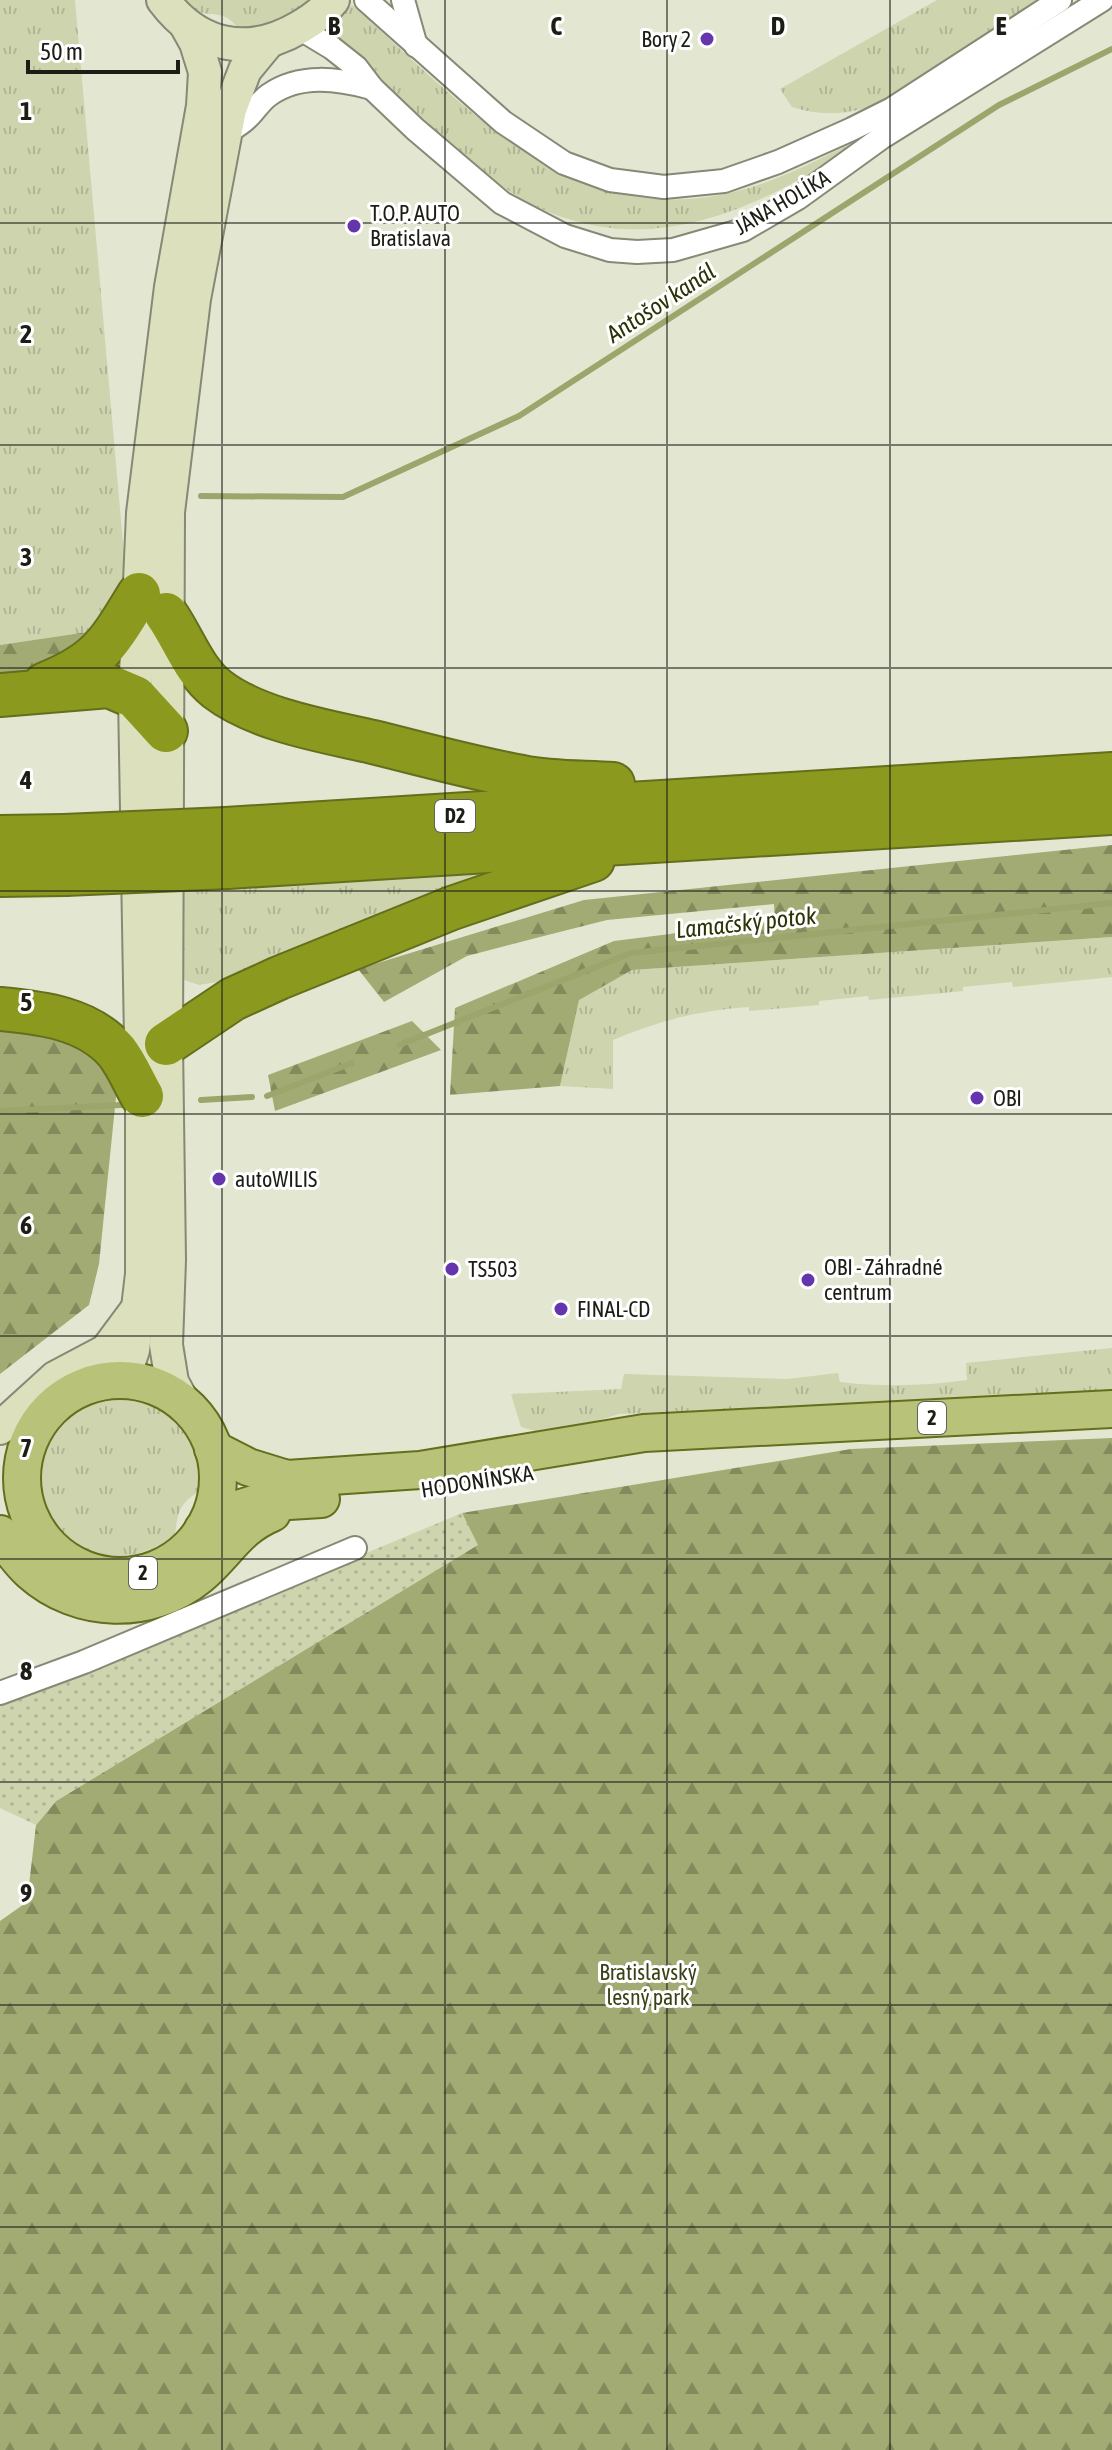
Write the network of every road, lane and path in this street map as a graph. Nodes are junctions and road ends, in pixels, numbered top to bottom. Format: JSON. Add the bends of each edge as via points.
{"nodes":[{"id":1,"x":163,"y":0,"type":"edge"},
{"id":2,"x":333,"y":0,"type":"edge"},
{"id":3,"x":366,"y":0,"type":"edge"},
{"id":4,"x":403,"y":0,"type":"edge"},
{"id":5,"x":1060,"y":0,"type":"edge"},
{"id":6,"x":1102,"y":0,"type":"edge"},
{"id":7,"x":186,"y":25,"type":"junction"},
{"id":8,"x":299,"y":28,"type":"junction"},
{"id":9,"x":268,"y":42,"type":"junction"},
{"id":10,"x":417,"y":47,"type":"junction"},
{"id":11,"x":372,"y":88,"type":"junction"},
{"id":12,"x":227,"y":132,"type":"junction"},
{"id":13,"x":153,"y":604,"type":"junction"},
{"id":14,"x":15,"y":693,"type":"edge"},
{"id":15,"x":135,"y":697,"type":"junction"},
{"id":16,"x":166,"y":731,"type":"junction"},
{"id":17,"x":1112,"y":774,"type":"edge"},
{"id":18,"x":684,"y":802,"type":"junction"},
{"id":19,"x":1112,"y":813,"type":"edge"},
{"id":20,"x":0,"y":837,"type":"edge"},
{"id":21,"x":642,"y":843,"type":"junction"},
{"id":22,"x":227,"y":848,"type":"junction"},
{"id":23,"x":65,"y":855,"type":"junction"},
{"id":24,"x":0,"y":875,"type":"edge"},
{"id":25,"x":0,"y":1009,"type":"edge"},
{"id":26,"x":166,"y":1044,"type":"junction"},
{"id":27,"x":155,"y":1108,"type":"junction"},
{"id":28,"x":139,"y":1306,"type":"junction"},
{"id":29,"x":117,"y":1380,"type":"junction"},
{"id":30,"x":184,"y":1404,"type":"junction"},
{"id":31,"x":1112,"y":1409,"type":"edge"},
{"id":32,"x":752,"y":1427,"type":"junction"},
{"id":33,"x":17,"y":1430,"type":"edge"},
{"id":34,"x":0,"y":1449,"type":"edge"},
{"id":35,"x":213,"y":1449,"type":"junction"},
{"id":36,"x":299,"y":1501,"type":"junction"},
{"id":37,"x":14,"y":1502,"type":"edge"},
{"id":38,"x":203,"y":1529,"type":"junction"},
{"id":39,"x":0,"y":1534,"type":"edge"},
{"id":40,"x":355,"y":1548,"type":"dead end"},
{"id":41,"x":0,"y":1693,"type":"edge"}],
"edges":[{"from":1,"to":7,"type":"main road"},
{"from":2,"to":8,"type":"main road"},
{"from":3,"to":10,"type":"street","name":"JÁNA HOLÍKA"},
{"from":4,"to":10,"type":"street"},
{"from":5,"to":10,"type":"street","name":"JÁNA HOLÍKA","via":[[892,109],[852,129],[724,181],[664,187],[610,180],[564,163],[503,122]]},
{"from":6,"to":11,"type":"street","name":"JÁNA HOLÍKA","via":[[881,138],[798,198],[743,230],[673,250],[610,250],[565,236],[502,203]]},
{"from":7,"to":9,"type":"main road","via":[[215,41]]},
{"from":7,"to":13,"type":"main road","via":[[205,72],[143,513]]},
{"from":8,"to":9,"type":"main road"},
{"from":8,"to":11,"type":"street","name":"JÁNA HOLÍKA","via":[[356,67]]},
{"from":9,"to":12,"type":"main road","via":[[245,70]]},
{"from":11,"to":12,"type":"street","via":[[321,79],[291,83],[267,96]]},
{"from":12,"to":13,"type":"main road","via":[[194,299]]},
{"from":13,"to":14,"type":"highway","via":[[75,672]]},
{"from":13,"to":15,"type":"main road"},
{"from":13,"to":16,"type":"main road"},
{"from":13,"to":18,"type":"highway","via":[[182,635],[201,673],[217,689],[268,716],[524,778],[627,785]]},
{"from":14,"to":15,"type":"highway","via":[[109,686]]},
{"from":15,"to":16,"type":"highway"},
{"from":15,"to":27,"type":"main road"},
{"from":16,"to":26,"type":"main road"},
{"from":17,"to":18,"type":"highway","number":"D2"},
{"from":18,"to":22,"type":"highway","number":"D2"},
{"from":19,"to":21,"type":"highway","number":"D2"},
{"from":20,"to":23,"type":"highway","number":"D2"},
{"from":21,"to":22,"type":"highway","number":"D2"},
{"from":21,"to":26,"type":"highway","via":[[452,908],[279,978],[233,999]]},
{"from":22,"to":23,"type":"highway","number":"D2","bridge":true},
{"from":23,"to":24,"type":"highway","number":"D2"},
{"from":25,"to":27,"type":"highway","via":[[81,1024],[102,1037]]},
{"from":26,"to":27,"type":"main road"},
{"from":27,"to":28,"type":"main road"},
{"from":27,"to":30,"type":"main road","via":[[169,1260],[167,1364]]},
{"from":28,"to":29,"type":"main road","via":[[133,1350]]},
{"from":28,"to":33,"type":"main road","via":[[106,1351],[55,1378]]},
{"from":29,"to":30,"type":"main road","name":"HODONÍNSKA","number":"2","via":[[146,1384]]},
{"from":29,"to":33,"type":"main road","name":"HODONÍNSKA","number":"2","via":[[75,1391]]},
{"from":30,"to":35,"type":"main road","name":"HODONÍNSKA","number":"2"},
{"from":31,"to":32,"type":"main road","name":"HODONÍNSKA","number":"2"},
{"from":32,"to":35,"type":"main road","name":"HODONÍNSKA","number":"2","via":[[644,1433],[420,1470],[287,1479]]},
{"from":32,"to":36,"type":"main road","name":"HODONÍNSKA","number":"2","via":[[612,1459],[473,1482]]},
{"from":33,"to":34,"type":"main road","name":"HODONÍNSKA","number":"2"},
{"from":33,"to":37,"type":"main road","name":"HODONÍNSKA","number":"2","via":[[22,1472]]},
{"from":35,"to":38,"type":"main road","name":"HODONÍNSKA","number":"2","via":[[216,1496]]},
{"from":36,"to":38,"type":"main road","name":"HODONÍNSKA","number":"2","via":[[257,1503]]},
{"from":36,"to":39,"type":"main road","via":[[242,1530],[183,1588],[133,1605],[88,1602],[59,1591],[32,1573]]},
{"from":37,"to":38,"type":"main road","name":"HODONÍNSKA","number":"2","via":[[58,1554],[81,1569],[109,1576],[163,1566]]},
{"from":40,"to":41,"type":"street"}]}
